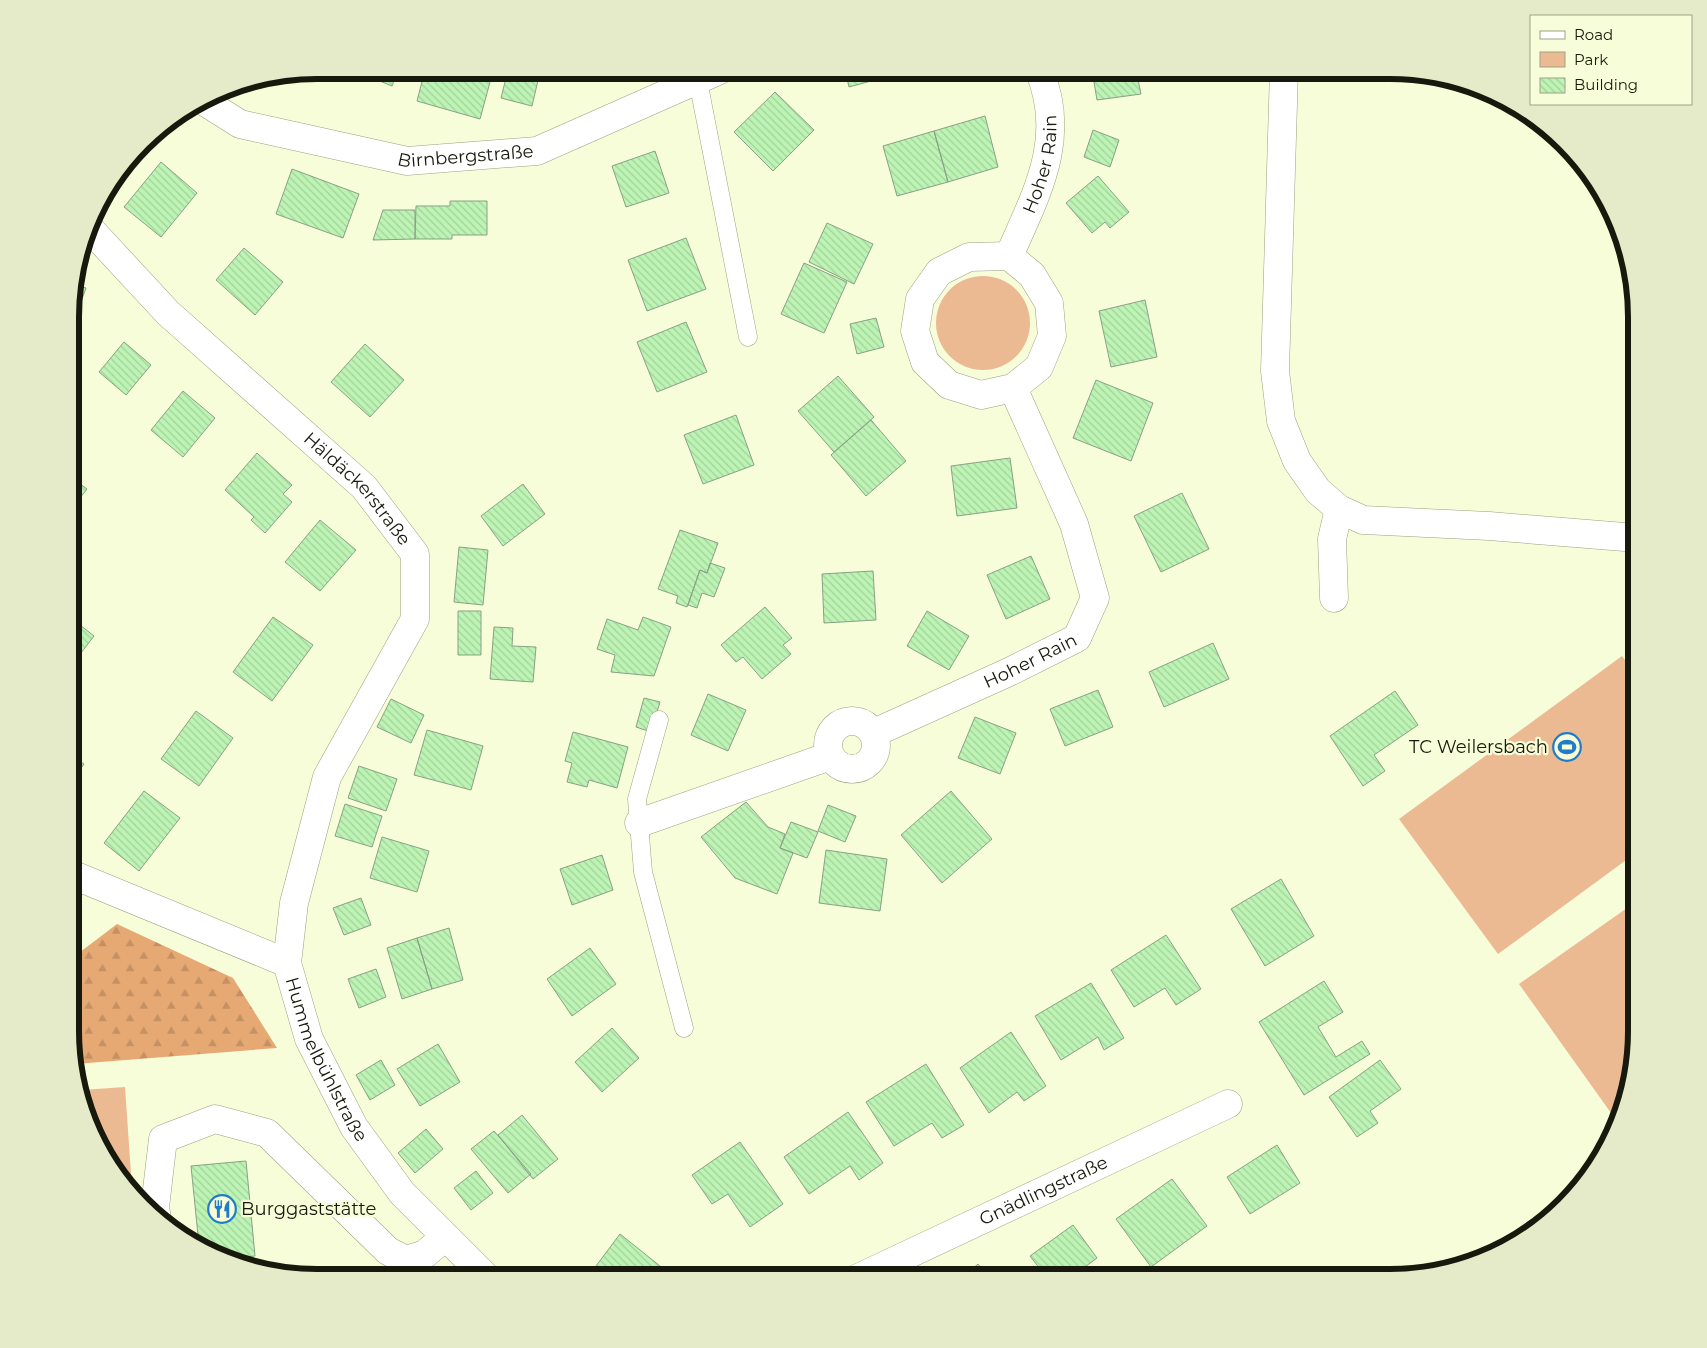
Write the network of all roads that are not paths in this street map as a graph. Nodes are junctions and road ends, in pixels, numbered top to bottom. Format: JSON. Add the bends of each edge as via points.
{"nodes":[{"id":1,"x":693,"y":79,"type":"edge"},
{"id":2,"x":705,"y":79,"type":"edge"},
{"id":3,"x":1041,"y":79,"type":"edge"},
{"id":4,"x":1284,"y":79,"type":"edge"},
{"id":5,"x":209,"y":105,"type":"edge"},
{"id":6,"x":94,"y":233,"type":"edge"},
{"id":7,"x":1009,"y":256,"type":"junction"},
{"id":8,"x":748,"y":337,"type":"dead end"},
{"id":9,"x":1013,"y":388,"type":"junction"},
{"id":10,"x":1339,"y":509,"type":"junction"},
{"id":11,"x":1628,"y":537,"type":"edge"},
{"id":12,"x":1334,"y":598,"type":"dead end"},
{"id":13,"x":659,"y":720,"type":"dead end"},
{"id":14,"x":639,"y":823,"type":"junction"},
{"id":15,"x":79,"y":877,"type":"edge"},
{"id":16,"x":287,"y":963,"type":"junction"},
{"id":17,"x":684,"y":1028,"type":"dead end"},
{"id":18,"x":1228,"y":1104,"type":"dead end"},
{"id":19,"x":155,"y":1206,"type":"edge"},
{"id":20,"x":445,"y":1237,"type":"junction"},
{"id":21,"x":478,"y":1269,"type":"edge"},
{"id":22,"x":877,"y":1269,"type":"edge"}],
"edges":[{"from":1,"to":5,"type":"street","name":"Birnbergstraße","via":[[537,151],[407,162],[240,124]]},
{"from":2,"to":8,"type":"lane"},
{"from":3,"to":7,"type":"street","name":"Hoher Rain","via":[[1052,123],[1044,176]]},
{"from":4,"to":10,"type":"street","via":[[1275,371],[1281,421],[1298,461],[1318,491]]},
{"from":6,"to":16,"type":"street","name":"Häldäckerstraße","via":[[168,313],[364,486],[415,554],[415,618],[327,777],[294,903]]},
{"from":7,"to":9,"type":"street","via":[[1032,275],[1049,303],[1052,336],[1039,367]]},
{"from":7,"to":9,"type":"street","via":[[969,257],[940,272],[920,298],[914,331],[925,362],[949,385],[981,394]]},
{"from":9,"to":14,"type":"street","name":"Hoher Rain","via":[[1074,524],[1095,598],[1077,638],[874,733],[863,722],[841,723],[830,734],[830,756]]},
{"from":10,"to":11,"type":"street","via":[[1363,520]]},
{"from":10,"to":12,"type":"street","via":[[1332,539]]},
{"from":13,"to":14,"type":"lane","via":[[637,800]]},
{"from":14,"to":17,"type":"lane","via":[[643,872]]},
{"from":15,"to":16,"type":"street","name":"Hummelbühlstraße"},
{"from":16,"to":20,"type":"street","name":"Hummelbühlstraße","via":[[309,1039],[354,1126],[402,1193]]},
{"from":18,"to":22,"type":"street","name":"Gnädlingstraße"},
{"from":19,"to":20,"type":"street","via":[[163,1139],[215,1119],[267,1134],[388,1251],[406,1260],[424,1254]]},
{"from":20,"to":21,"type":"street","name":"Hummelbühlstraße"}]}
